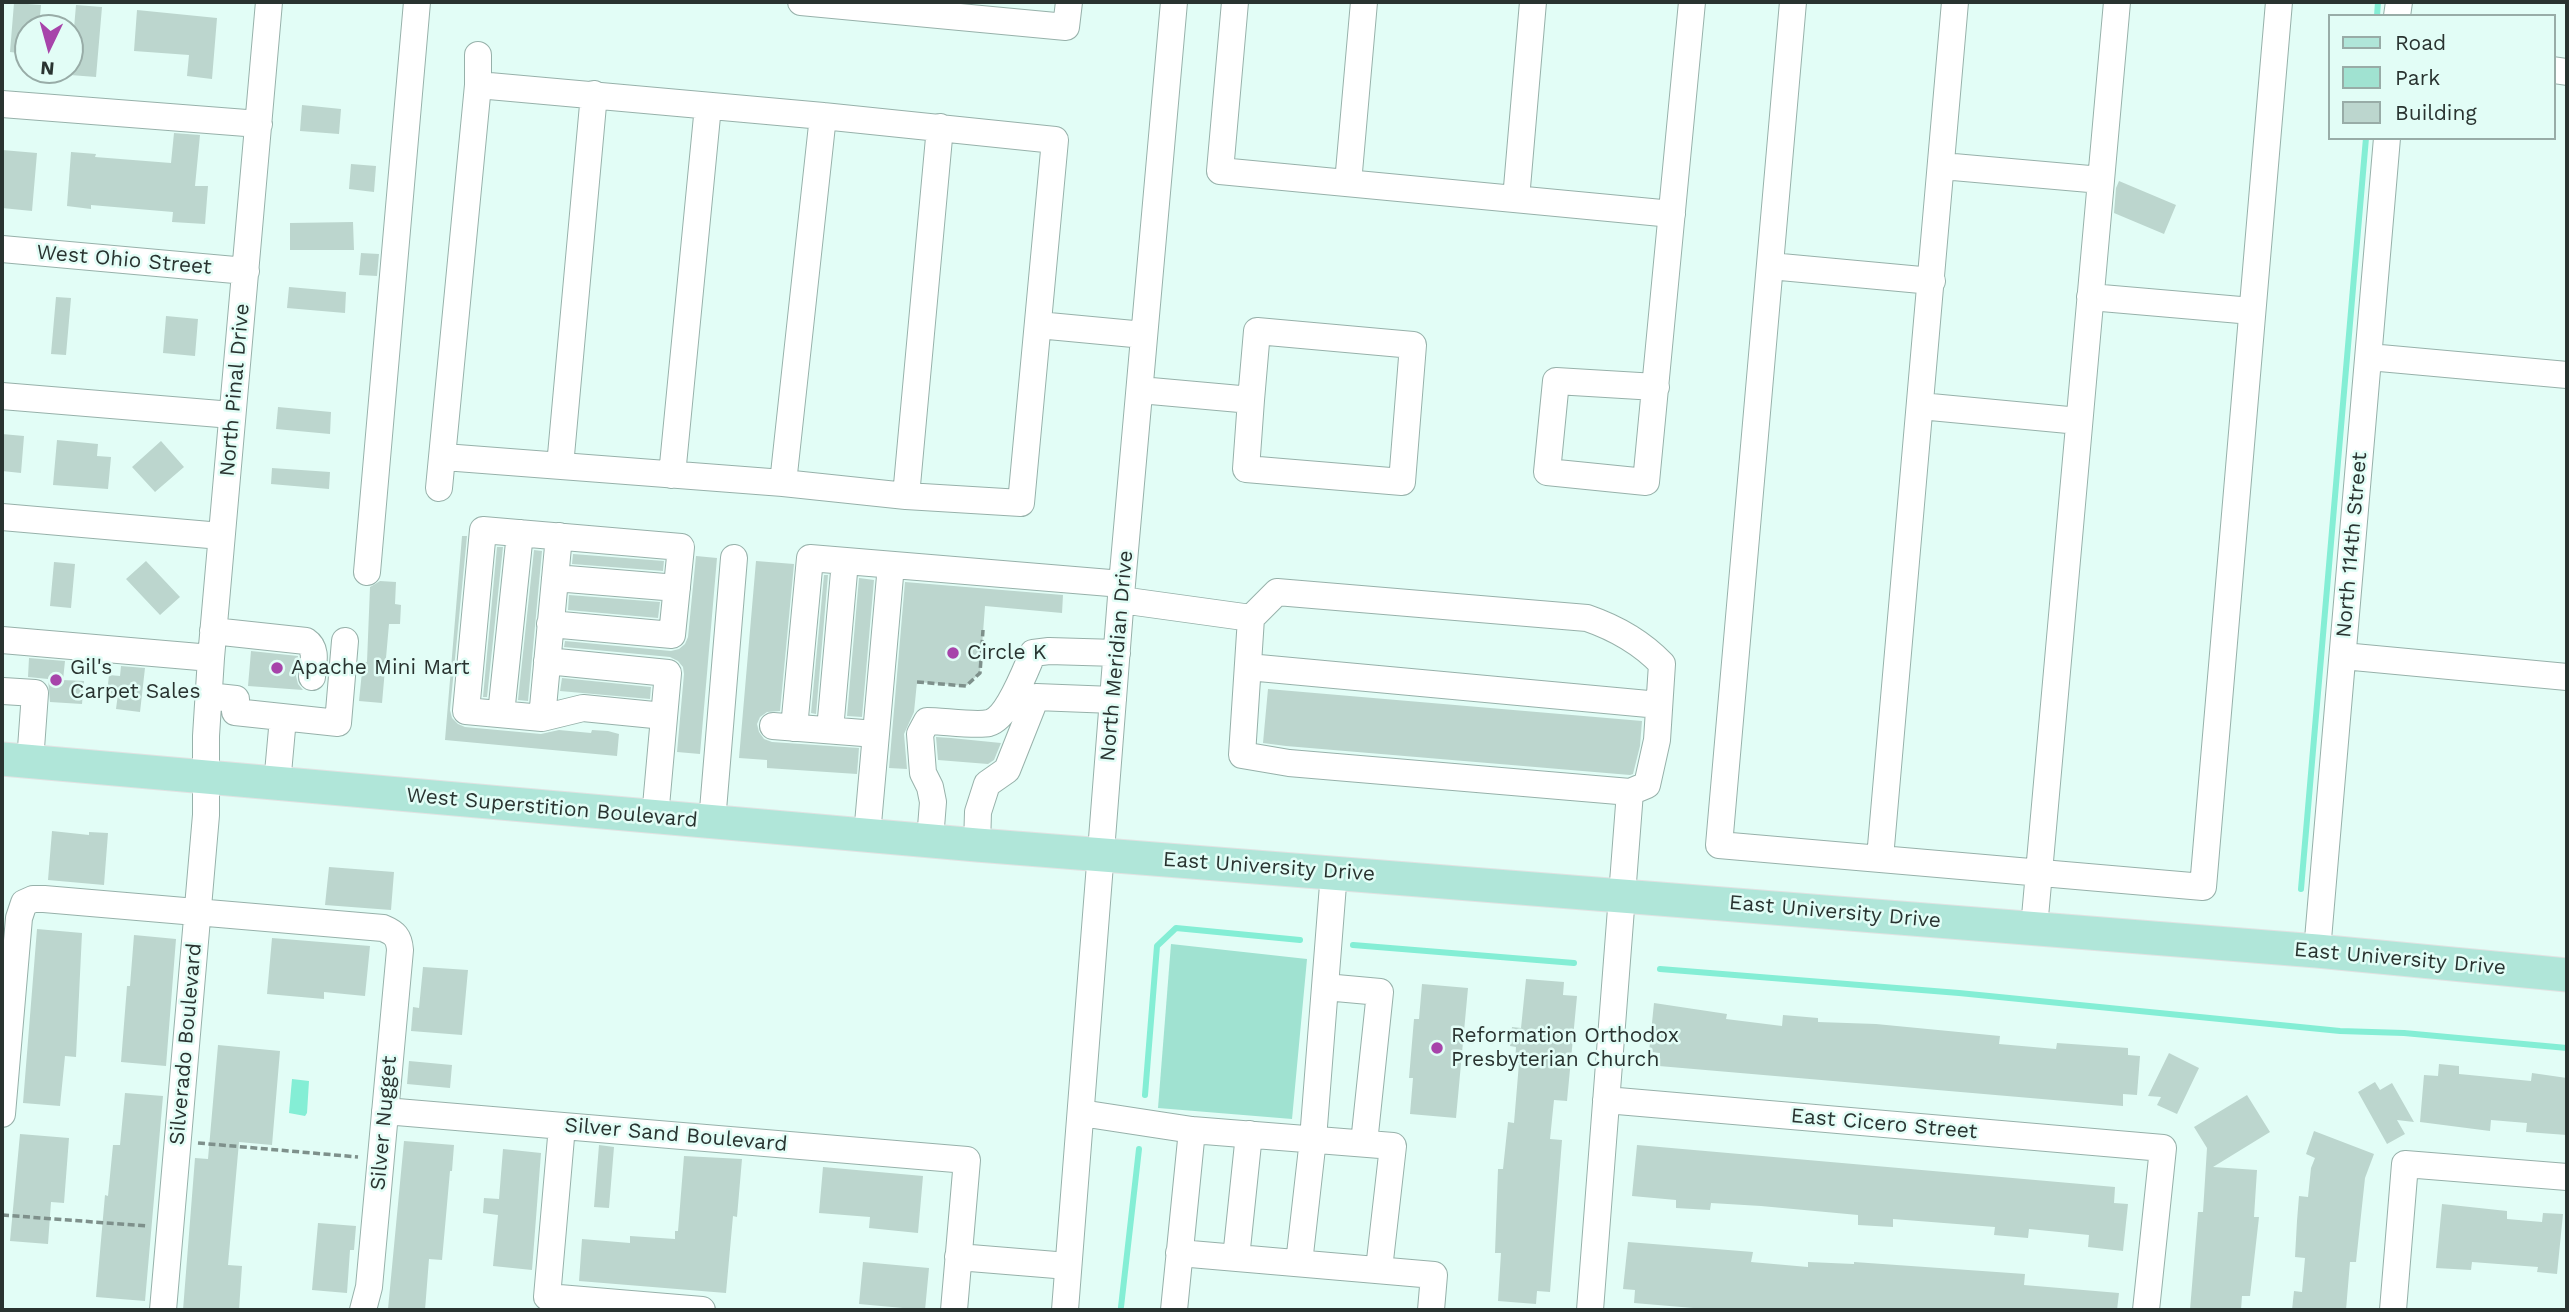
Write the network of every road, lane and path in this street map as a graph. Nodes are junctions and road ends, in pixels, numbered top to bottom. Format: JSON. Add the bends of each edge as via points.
{"nodes":[{"id":1,"x":269,"y":2,"type":"edge"},
{"id":2,"x":417,"y":2,"type":"edge"},
{"id":3,"x":801,"y":2,"type":"edge"},
{"id":4,"x":1174,"y":2,"type":"edge"},
{"id":5,"x":1235,"y":2,"type":"edge"},
{"id":6,"x":1364,"y":2,"type":"edge"},
{"id":7,"x":1533,"y":2,"type":"edge"},
{"id":8,"x":1692,"y":2,"type":"edge"},
{"id":9,"x":1793,"y":2,"type":"edge"},
{"id":10,"x":1955,"y":2,"type":"edge"},
{"id":11,"x":2117,"y":2,"type":"edge"},
{"id":12,"x":2279,"y":2,"type":"edge"},
{"id":13,"x":881,"y":5,"type":"edge"},
{"id":14,"x":1068,"y":14,"type":"edge"},
{"id":15,"x":478,"y":55,"type":"dead end"},
{"id":16,"x":478,"y":85,"type":"junction"},
{"id":17,"x":594,"y":94,"type":"junction"},
{"id":18,"x":2,"y":104,"type":"edge"},
{"id":19,"x":708,"y":107,"type":"junction"},
{"id":20,"x":823,"y":116,"type":"junction"},
{"id":21,"x":259,"y":124,"type":"junction"},
{"id":22,"x":940,"y":127,"type":"junction"},
{"id":23,"x":2387,"y":140,"type":"edge"},
{"id":24,"x":1942,"y":166,"type":"junction"},
{"id":25,"x":2101,"y":180,"type":"junction"},
{"id":26,"x":1348,"y":183,"type":"junction"},
{"id":27,"x":1516,"y":199,"type":"junction"},
{"id":28,"x":1672,"y":214,"type":"junction"},
{"id":29,"x":2,"y":249,"type":"edge"},
{"id":30,"x":1770,"y":266,"type":"junction"},
{"id":31,"x":246,"y":271,"type":"junction"},
{"id":32,"x":1932,"y":281,"type":"junction"},
{"id":33,"x":2091,"y":297,"type":"junction"},
{"id":34,"x":2252,"y":311,"type":"junction"},
{"id":35,"x":1038,"y":325,"type":"junction"},
{"id":36,"x":1144,"y":335,"type":"junction"},
{"id":37,"x":2369,"y":357,"type":"junction"},
{"id":38,"x":2567,"y":375,"type":"edge"},
{"id":39,"x":1656,"y":387,"type":"junction"},
{"id":40,"x":1140,"y":390,"type":"junction"},
{"id":41,"x":2,"y":396,"type":"edge"},
{"id":42,"x":1251,"y":400,"type":"junction"},
{"id":43,"x":1920,"y":406,"type":"junction"},
{"id":44,"x":232,"y":415,"type":"junction"},
{"id":45,"x":2079,"y":421,"type":"junction"},
{"id":46,"x":444,"y":457,"type":"junction"},
{"id":47,"x":560,"y":466,"type":"junction"},
{"id":48,"x":672,"y":475,"type":"junction"},
{"id":49,"x":783,"y":483,"type":"junction"},
{"id":50,"x":439,"y":488,"type":"dead end"},
{"id":51,"x":906,"y":496,"type":"junction"},
{"id":52,"x":2,"y":517,"type":"edge"},
{"id":53,"x":520,"y":533,"type":"junction"},
{"id":54,"x":221,"y":536,"type":"junction"},
{"id":55,"x":559,"y":536,"type":"junction"},
{"id":56,"x":734,"y":558,"type":"dead end"},
{"id":57,"x":845,"y":561,"type":"junction"},
{"id":58,"x":891,"y":565,"type":"junction"},
{"id":59,"x":367,"y":572,"type":"dead end"},
{"id":60,"x":555,"y":578,"type":"junction"},
{"id":61,"x":677,"y":588,"type":"junction"},
{"id":62,"x":1122,"y":592,"type":"junction"},
{"id":63,"x":1251,"y":618,"type":"junction"},
{"id":64,"x":550,"y":624,"type":"junction"},
{"id":65,"x":983,"y":630,"type":"dead end"},
{"id":66,"x":213,"y":631,"type":"junction"},
{"id":67,"x":2,"y":640,"type":"edge"},
{"id":68,"x":345,"y":640,"type":"dead end"},
{"id":69,"x":1117,"y":653,"type":"junction"},
{"id":70,"x":2343,"y":656,"type":"junction"},
{"id":71,"x":211,"y":658,"type":"junction"},
{"id":72,"x":547,"y":660,"type":"junction"},
{"id":73,"x":1248,"y":667,"type":"junction"},
{"id":74,"x":2567,"y":677,"type":"edge"},
{"id":75,"x":917,"y":682,"type":"dead end"},
{"id":76,"x":3,"y":691,"type":"edge"},
{"id":77,"x":208,"y":696,"type":"junction"},
{"id":78,"x":1113,"y":700,"type":"junction"},
{"id":79,"x":1659,"y":705,"type":"junction"},
{"id":80,"x":502,"y":714,"type":"junction"},
{"id":81,"x":664,"y":716,"type":"junction"},
{"id":82,"x":541,"y":718,"type":"junction"},
{"id":83,"x":296,"y":719,"type":"junction"},
{"id":84,"x":830,"y":730,"type":"junction"},
{"id":85,"x":876,"y":734,"type":"junction"},
{"id":86,"x":16,"y":761,"type":"edge"},
{"id":87,"x":206,"y":778,"type":"junction"},
{"id":88,"x":277,"y":784,"type":"junction"},
{"id":89,"x":1630,"y":792,"type":"junction"},
{"id":90,"x":655,"y":817,"type":"junction"},
{"id":91,"x":712,"y":822,"type":"junction"},
{"id":92,"x":867,"y":835,"type":"junction"},
{"id":93,"x":930,"y":840,"type":"junction"},
{"id":94,"x":977,"y":845,"type":"junction"},
{"id":95,"x":1102,"y":854,"type":"junction"},
{"id":96,"x":1880,"y":858,"type":"junction"},
{"id":97,"x":1334,"y":872,"type":"junction"},
{"id":98,"x":2041,"y":874,"type":"junction"},
{"id":99,"x":1622,"y":894,"type":"junction"},
{"id":100,"x":197,"y":912,"type":"junction"},
{"id":101,"x":2034,"y":928,"type":"junction"},
{"id":102,"x":2317,"y":951,"type":"junction"},
{"id":103,"x":2567,"y":975,"type":"edge"},
{"id":104,"x":1325,"y":987,"type":"junction"},
{"id":105,"x":1606,"y":1100,"type":"junction"},
{"id":106,"x":385,"y":1111,"type":"junction"},
{"id":107,"x":1081,"y":1113,"type":"junction"},
{"id":108,"x":2,"y":1115,"type":"edge"},
{"id":109,"x":562,"y":1126,"type":"junction"},
{"id":110,"x":1192,"y":1130,"type":"junction"},
{"id":111,"x":1249,"y":1134,"type":"junction"},
{"id":112,"x":1313,"y":1139,"type":"junction"},
{"id":113,"x":178,"y":1141,"type":"junction"},
{"id":114,"x":1364,"y":1143,"type":"junction"},
{"id":115,"x":381,"y":1159,"type":"junction"},
{"id":116,"x":2567,"y":1177,"type":"edge"},
{"id":117,"x":2,"y":1215,"type":"edge"},
{"id":118,"x":170,"y":1228,"type":"junction"},
{"id":119,"x":1179,"y":1253,"type":"junction"},
{"id":120,"x":958,"y":1257,"type":"junction"},
{"id":121,"x":1236,"y":1258,"type":"junction"},
{"id":122,"x":1300,"y":1263,"type":"junction"},
{"id":123,"x":1068,"y":1266,"type":"junction"},
{"id":124,"x":1379,"y":1269,"type":"junction"},
{"id":125,"x":163,"y":1310,"type":"edge"},
{"id":126,"x":363,"y":1310,"type":"edge"},
{"id":127,"x":702,"y":1310,"type":"edge"},
{"id":128,"x":954,"y":1310,"type":"edge"},
{"id":129,"x":1065,"y":1310,"type":"edge"},
{"id":130,"x":1174,"y":1310,"type":"edge"},
{"id":131,"x":1431,"y":1310,"type":"edge"},
{"id":132,"x":1590,"y":1310,"type":"edge"},
{"id":133,"x":2146,"y":1310,"type":"edge"},
{"id":134,"x":2393,"y":1310,"type":"edge"}],
"edges":[{"from":1,"to":21,"type":"street","name":"North Pinal Drive"},
{"from":2,"to":59,"type":"street"},
{"from":3,"to":13,"type":"street"},
{"from":4,"to":36,"type":"street","name":"North Meridian Drive"},
{"from":5,"to":26,"type":"street","via":[[1220,171]]},
{"from":6,"to":26,"type":"street"},
{"from":7,"to":27,"type":"street"},
{"from":8,"to":28,"type":"street"},
{"from":9,"to":30,"type":"street"},
{"from":10,"to":24,"type":"street"},
{"from":11,"to":25,"type":"street"},
{"from":12,"to":34,"type":"street"},
{"from":13,"to":14,"type":"street"},
{"from":15,"to":16,"type":"street"},
{"from":16,"to":17,"type":"street"},
{"from":16,"to":46,"type":"street"},
{"from":17,"to":19,"type":"street"},
{"from":17,"to":47,"type":"street"},
{"from":18,"to":21,"type":"street"},
{"from":19,"to":20,"type":"street"},
{"from":19,"to":48,"type":"street"},
{"from":20,"to":22,"type":"street"},
{"from":20,"to":49,"type":"street"},
{"from":21,"to":31,"type":"street","name":"North Pinal Drive"},
{"from":22,"to":35,"type":"street","via":[[1055,140]]},
{"from":22,"to":51,"type":"street"},
{"from":23,"to":37,"type":"street","name":"North 114th Street"},
{"from":24,"to":25,"type":"street"},
{"from":24,"to":32,"type":"street"},
{"from":25,"to":33,"type":"street"},
{"from":26,"to":27,"type":"street"},
{"from":27,"to":28,"type":"street"},
{"from":28,"to":39,"type":"street"},
{"from":29,"to":31,"type":"street","name":"West Ohio Street"},
{"from":30,"to":32,"type":"street"},
{"from":30,"to":96,"type":"street","via":[[1719,845]]},
{"from":31,"to":44,"type":"street","name":"North Pinal Drive"},
{"from":32,"to":43,"type":"street"},
{"from":33,"to":34,"type":"street"},
{"from":33,"to":45,"type":"street"},
{"from":34,"to":98,"type":"street","via":[[2203,887]]},
{"from":35,"to":36,"type":"street"},
{"from":35,"to":51,"type":"street","via":[[1021,503]]},
{"from":36,"to":40,"type":"street","name":"North Meridian Drive"},
{"from":37,"to":38,"type":"street"},
{"from":37,"to":70,"type":"street","name":"North 114th Street"},
{"from":39,"to":39,"type":"street","via":[[1556,380],[1547,472],[1646,482]]},
{"from":40,"to":42,"type":"street"},
{"from":40,"to":62,"type":"street","name":"North Meridian Drive"},
{"from":41,"to":44,"type":"street"},
{"from":42,"to":42,"type":"street","via":[[1246,469],[1402,482],[1413,345],[1257,331]]},
{"from":43,"to":45,"type":"street"},
{"from":43,"to":96,"type":"street"},
{"from":44,"to":54,"type":"street","name":"North Pinal Drive"},
{"from":45,"to":98,"type":"street"},
{"from":46,"to":47,"type":"street"},
{"from":46,"to":50,"type":"street"},
{"from":47,"to":48,"type":"street"},
{"from":48,"to":49,"type":"street"},
{"from":49,"to":51,"type":"street"},
{"from":52,"to":54,"type":"street"},
{"from":53,"to":55,"type":"street"},
{"from":53,"to":80,"type":"street"},
{"from":53,"to":80,"type":"street","via":[[483,530],[467,711]]},
{"from":54,"to":66,"type":"street","name":"North Pinal Drive"},
{"from":55,"to":60,"type":"street"},
{"from":55,"to":61,"type":"street","via":[[681,547]]},
{"from":56,"to":91,"type":"street"},
{"from":57,"to":58,"type":"street"},
{"from":57,"to":84,"type":"street"},
{"from":57,"to":84,"type":"street","via":[[810,558],[784,727]]},
{"from":58,"to":62,"type":"street"},
{"from":58,"to":85,"type":"street"},
{"from":60,"to":61,"type":"street"},
{"from":60,"to":64,"type":"street"},
{"from":61,"to":64,"type":"street","via":[[672,635]]},
{"from":62,"to":63,"type":"street"},
{"from":62,"to":69,"type":"street","name":"North Meridian Drive"},
{"from":63,"to":73,"type":"street"},
{"from":63,"to":79,"type":"street","via":[[1277,592],[1587,618],[1646,647],[1662,664]]},
{"from":64,"to":72,"type":"street"},
{"from":65,"to":75,"type":"path","via":[[980,673],[966,686]]},
{"from":66,"to":71,"type":"street","name":"North Pinal Drive"},
{"from":66,"to":83,"type":"street","via":[[306,641],[313,647],[311,684]]},
{"from":67,"to":71,"type":"street"},
{"from":68,"to":83,"type":"street","via":[[338,723]]},
{"from":69,"to":78,"type":"street","name":"North Meridian Drive"},
{"from":69,"to":93,"type":"street","via":[[1032,653],[1000,717],[989,723],[927,721],[920,734],[923,773],[933,802]]},
{"from":70,"to":74,"type":"street"},
{"from":70,"to":102,"type":"street","name":"North 114th Street"},
{"from":71,"to":77,"type":"street","name":"North Pinal Drive"},
{"from":72,"to":81,"type":"street","via":[[668,673]]},
{"from":72,"to":82,"type":"street"},
{"from":73,"to":79,"type":"street"},
{"from":73,"to":89,"type":"street","via":[[1242,755]]},
{"from":76,"to":86,"type":"street","via":[[34,693]]},
{"from":77,"to":83,"type":"street","via":[[236,699],[235,712]]},
{"from":77,"to":87,"type":"street","name":"North Pinal Drive"},
{"from":78,"to":94,"type":"street","via":[[1036,697],[1007,770],[987,784],[978,812]]},
{"from":78,"to":95,"type":"street","name":"North Meridian Drive"},
{"from":79,"to":89,"type":"street","via":[[1647,785]]},
{"from":80,"to":82,"type":"street"},
{"from":81,"to":82,"type":"street","via":[[583,708]]},
{"from":81,"to":90,"type":"street"},
{"from":83,"to":88,"type":"street"},
{"from":84,"to":85,"type":"street"},
{"from":85,"to":92,"type":"street"},
{"from":86,"to":87,"type":"main road","name":"West Superstition Boulevard"},
{"from":87,"to":88,"type":"main road","name":"West Superstition Boulevard"},
{"from":87,"to":100,"type":"street","name":"Silverado Boulevard"},
{"from":88,"to":90,"type":"main road","name":"West Superstition Boulevard"},
{"from":89,"to":99,"type":"street"},
{"from":90,"to":91,"type":"main road","name":"West Superstition Boulevard"},
{"from":91,"to":92,"type":"main road","name":"West Superstition Boulevard"},
{"from":92,"to":93,"type":"main road","name":"West Superstition Boulevard"},
{"from":93,"to":94,"type":"main road","name":"West Superstition Boulevard"},
{"from":94,"to":95,"type":"main road","name":"West Superstition Boulevard"},
{"from":95,"to":97,"type":"main road","name":"East University Drive"},
{"from":95,"to":107,"type":"street","name":"North Meridian Drive"},
{"from":96,"to":98,"type":"street"},
{"from":97,"to":99,"type":"main road","name":"East University Drive"},
{"from":97,"to":104,"type":"street"},
{"from":98,"to":101,"type":"street"},
{"from":99,"to":101,"type":"main road","name":"East University Drive"},
{"from":99,"to":105,"type":"street"},
{"from":100,"to":106,"type":"street","name":"Silver Nugget","via":[[383,928],[397,936],[400,950]]},
{"from":100,"to":108,"type":"street","via":[[44,899],[24,903]]},
{"from":100,"to":113,"type":"street","name":"Silverado Boulevard"},
{"from":101,"to":102,"type":"main road","name":"East University Drive"},
{"from":102,"to":103,"type":"main road","name":"East University Drive"},
{"from":104,"to":112,"type":"street"},
{"from":104,"to":114,"type":"street","via":[[1380,992]]},
{"from":105,"to":132,"type":"street"},
{"from":105,"to":133,"type":"street","name":"East Cicero Street","via":[[2163,1148]]},
{"from":106,"to":109,"type":"street","name":"Silver Sand Boulevard"},
{"from":106,"to":115,"type":"street","name":"Silver Nugget"},
{"from":107,"to":110,"type":"street"},
{"from":107,"to":123,"type":"street","name":"North Meridian Drive"},
{"from":109,"to":120,"type":"street","name":"Silver Sand Boulevard","via":[[967,1160]]},
{"from":109,"to":127,"type":"street","via":[[547,1297]]},
{"from":110,"to":111,"type":"street"},
{"from":110,"to":119,"type":"street"},
{"from":111,"to":112,"type":"street"},
{"from":111,"to":121,"type":"street"},
{"from":112,"to":114,"type":"street"},
{"from":112,"to":122,"type":"street"},
{"from":113,"to":115,"type":"path"},
{"from":113,"to":118,"type":"street","name":"Silverado Boulevard"},
{"from":114,"to":124,"type":"street","via":[[1394,1146]]},
{"from":115,"to":126,"type":"street","name":"Silver Nugget"},
{"from":116,"to":134,"type":"street","via":[[2405,1164]]},
{"from":117,"to":118,"type":"path"},
{"from":118,"to":125,"type":"street","name":"Silverado Boulevard"},
{"from":119,"to":121,"type":"street"},
{"from":119,"to":130,"type":"street"},
{"from":120,"to":123,"type":"street"},
{"from":120,"to":128,"type":"street"},
{"from":121,"to":122,"type":"street"},
{"from":122,"to":124,"type":"street"},
{"from":123,"to":129,"type":"street","name":"North Meridian Drive"},
{"from":124,"to":131,"type":"street","via":[[1434,1275]]}]}
